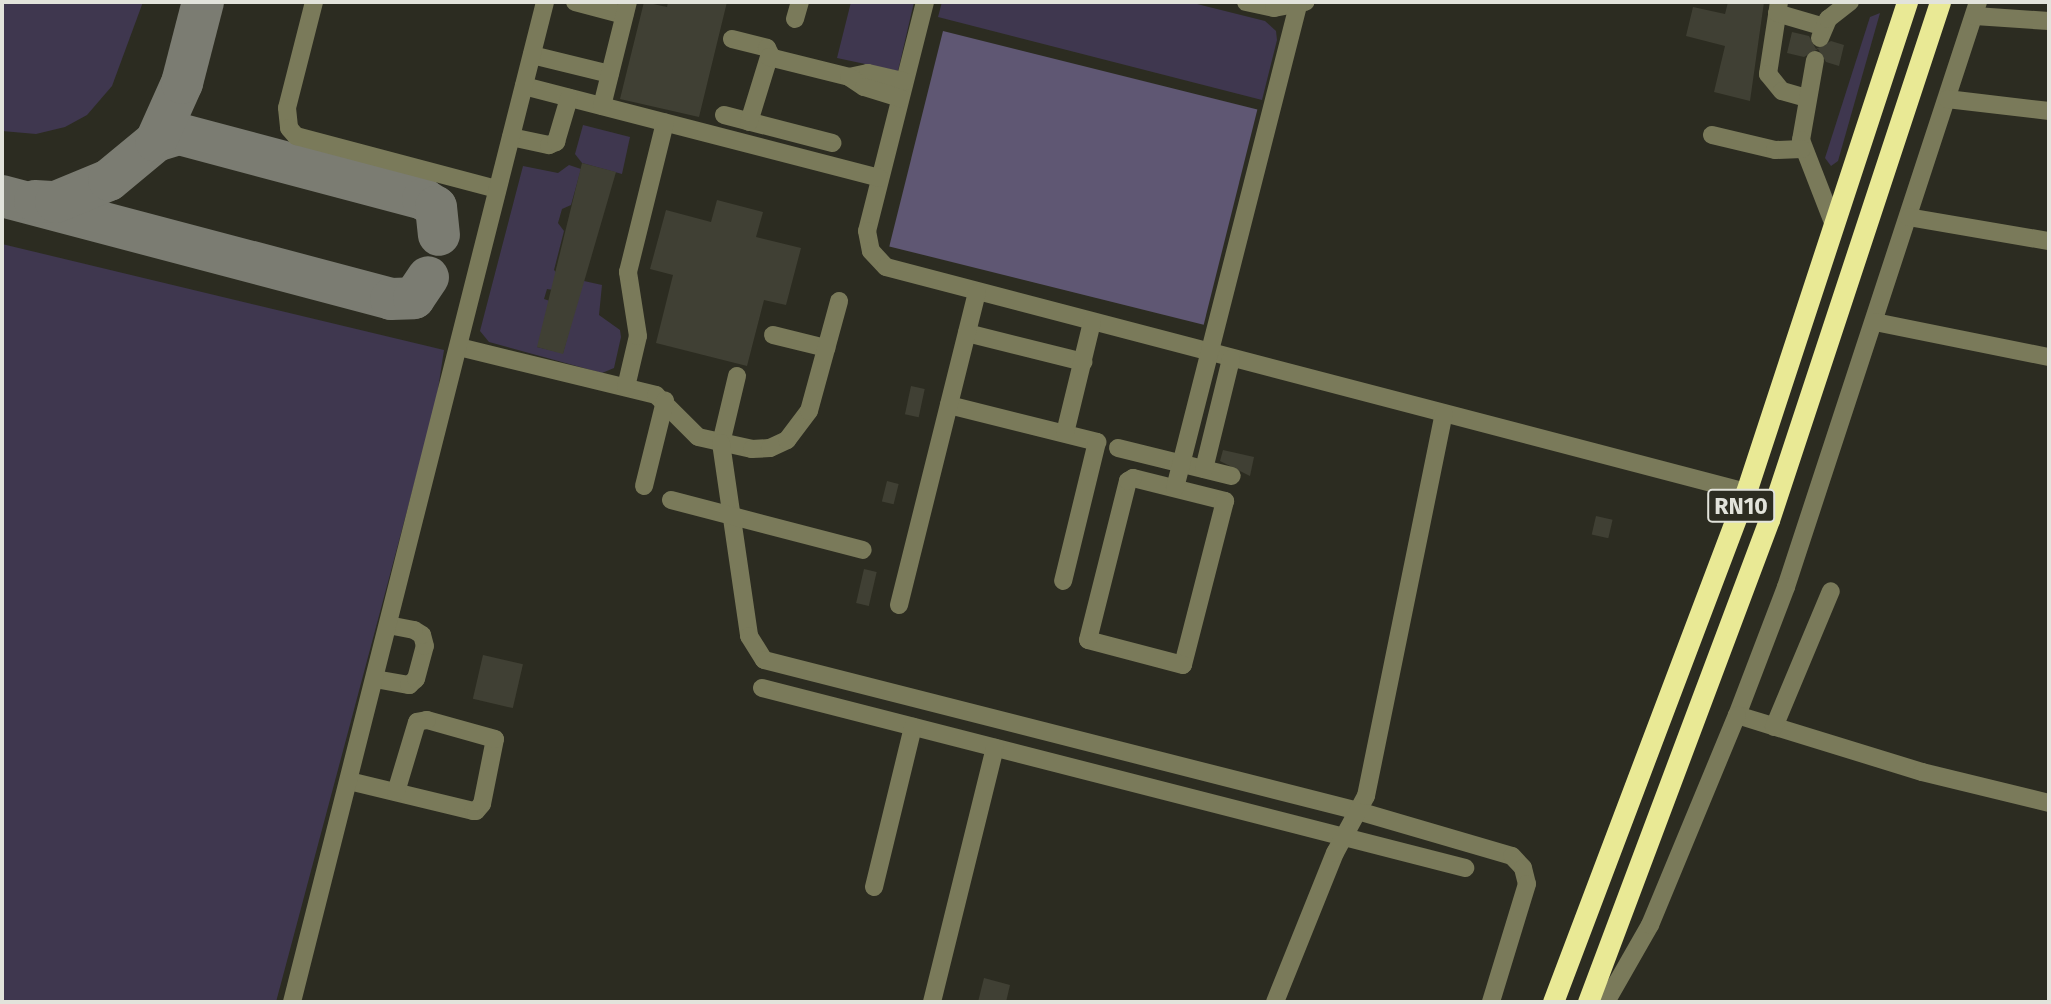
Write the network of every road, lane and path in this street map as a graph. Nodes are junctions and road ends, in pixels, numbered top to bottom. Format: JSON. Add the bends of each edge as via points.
{"nodes":[{"id":1,"x":314,"y":2,"type":"edge"},
{"id":2,"x":545,"y":2,"type":"edge"},
{"id":3,"x":575,"y":2,"type":"edge"},
{"id":4,"x":925,"y":2,"type":"edge"},
{"id":5,"x":1246,"y":2,"type":"edge"},
{"id":6,"x":1850,"y":2,"type":"edge"},
{"id":7,"x":1907,"y":2,"type":"edge"},
{"id":8,"x":1940,"y":2,"type":"edge"},
{"id":9,"x":1301,"y":3,"type":"edge"},
{"id":10,"x":626,"y":8,"type":"edge"},
{"id":11,"x":1778,"y":8,"type":"edge"},
{"id":12,"x":1976,"y":9,"type":"edge"},
{"id":13,"x":2049,"y":20,"type":"edge"},
{"id":14,"x":732,"y":39,"type":"dead end"},
{"id":15,"x":532,"y":55,"type":"junction"},
{"id":16,"x":772,"y":58,"type":"junction"},
{"id":17,"x":1815,"y":60,"type":"dead end"},
{"id":18,"x":610,"y":74,"type":"junction"},
{"id":19,"x":524,"y":86,"type":"junction"},
{"id":20,"x":902,"y":89,"type":"junction"},
{"id":21,"x":569,"y":98,"type":"junction"},
{"id":22,"x":1806,"y":98,"type":"junction"},
{"id":23,"x":1947,"y":99,"type":"junction"},
{"id":24,"x":602,"y":106,"type":"junction"},
{"id":25,"x":2049,"y":111,"type":"edge"},
{"id":26,"x":724,"y":115,"type":"dead end"},
{"id":27,"x":749,"y":122,"type":"junction"},
{"id":28,"x":665,"y":123,"type":"junction"},
{"id":29,"x":1712,"y":135,"type":"dead end"},
{"id":30,"x":510,"y":137,"type":"junction"},
{"id":31,"x":832,"y":143,"type":"dead end"},
{"id":32,"x":1802,"y":149,"type":"junction"},
{"id":33,"x":879,"y":178,"type":"junction"},
{"id":34,"x":497,"y":189,"type":"junction"},
{"id":35,"x":1908,"y":217,"type":"junction"},
{"id":36,"x":1833,"y":225,"type":"junction"},
{"id":37,"x":2049,"y":241,"type":"edge"},
{"id":38,"x":977,"y":293,"type":"junction"},
{"id":39,"x":839,"y":301,"type":"dead end"},
{"id":40,"x":1875,"y":321,"type":"junction"},
{"id":41,"x":1092,"y":322,"type":"junction"},
{"id":42,"x":967,"y":333,"type":"junction"},
{"id":43,"x":773,"y":335,"type":"dead end"},
{"id":44,"x":458,"y":347,"type":"junction"},
{"id":45,"x":826,"y":348,"type":"junction"},
{"id":46,"x":1209,"y":352,"type":"junction"},
{"id":47,"x":2049,"y":357,"type":"edge"},
{"id":48,"x":1231,"y":359,"type":"junction"},
{"id":49,"x":1083,"y":362,"type":"junction"},
{"id":50,"x":737,"y":376,"type":"dead end"},
{"id":51,"x":626,"y":387,"type":"junction"},
{"id":52,"x":665,"y":401,"type":"junction"},
{"id":53,"x":949,"y":405,"type":"junction"},
{"id":54,"x":1444,"y":414,"type":"junction"},
{"id":55,"x":1065,"y":433,"type":"junction"},
{"id":56,"x":721,"y":443,"type":"junction"},
{"id":57,"x":1118,"y":448,"type":"dead end"},
{"id":58,"x":1181,"y":463,"type":"junction"},
{"id":59,"x":1204,"y":469,"type":"junction"},
{"id":60,"x":1232,"y":476,"type":"dead end"},
{"id":61,"x":644,"y":486,"type":"dead end"},
{"id":62,"x":1175,"y":488,"type":"junction"},
{"id":63,"x":1746,"y":492,"type":"junction"},
{"id":64,"x":671,"y":500,"type":"dead end"},
{"id":65,"x":732,"y":516,"type":"junction"},
{"id":66,"x":863,"y":550,"type":"dead end"},
{"id":67,"x":1063,"y":581,"type":"dead end"},
{"id":68,"x":1831,"y":591,"type":"dead end"},
{"id":69,"x":899,"y":605,"type":"dead end"},
{"id":70,"x":388,"y":625,"type":"junction"},
{"id":71,"x":375,"y":679,"type":"junction"},
{"id":72,"x":762,"y":688,"type":"dead end"},
{"id":73,"x":1737,"y":715,"type":"junction"},
{"id":74,"x":914,"y":727,"type":"junction"},
{"id":75,"x":1774,"y":727,"type":"junction"},
{"id":76,"x":995,"y":748,"type":"junction"},
{"id":77,"x":349,"y":781,"type":"junction"},
{"id":78,"x":396,"y":792,"type":"junction"},
{"id":79,"x":2049,"y":803,"type":"edge"},
{"id":80,"x":1358,"y":811,"type":"junction"},
{"id":81,"x":1343,"y":837,"type":"junction"},
{"id":82,"x":1465,"y":868,"type":"dead end"},
{"id":83,"x":874,"y":887,"type":"dead end"},
{"id":84,"x":292,"y":1002,"type":"edge"},
{"id":85,"x":932,"y":1002,"type":"edge"},
{"id":86,"x":1275,"y":1002,"type":"edge"},
{"id":87,"x":1491,"y":1002,"type":"edge"},
{"id":88,"x":1553,"y":1002,"type":"edge"},
{"id":89,"x":1588,"y":1002,"type":"edge"},
{"id":90,"x":1606,"y":1002,"type":"edge"}],
"edges":[{"from":1,"to":34,"type":"street","via":[[287,108],[289,128],[296,136]]},
{"from":2,"to":15,"type":"street"},
{"from":3,"to":10,"type":"street"},
{"from":4,"to":20,"type":"street"},
{"from":5,"to":9,"type":"street","via":[[1274,8]]},
{"from":6,"to":11,"type":"street","via":[[1822,33]]},
{"from":7,"to":36,"type":"highway","number":"RN10"},
{"from":8,"to":89,"type":"highway","number":"RN10","via":[[1769,520]]},
{"from":9,"to":46,"type":"street"},
{"from":10,"to":18,"type":"street"},
{"from":11,"to":22,"type":"street","via":[[1768,74],[1782,92]]},
{"from":12,"to":13,"type":"street"},
{"from":12,"to":23,"type":"street"},
{"from":14,"to":16,"type":"street","via":[[767,48]]},
{"from":15,"to":18,"type":"street"},
{"from":15,"to":19,"type":"street"},
{"from":16,"to":20,"type":"street","via":[[849,77],[864,87]]},
{"from":16,"to":27,"type":"street","via":[[765,60]]},
{"from":17,"to":22,"type":"street"},
{"from":18,"to":24,"type":"street"},
{"from":19,"to":21,"type":"street"},
{"from":19,"to":30,"type":"street"},
{"from":20,"to":33,"type":"street"},
{"from":21,"to":24,"type":"street"},
{"from":21,"to":30,"type":"street","via":[[555,142],[549,145]]},
{"from":22,"to":32,"type":"street"},
{"from":23,"to":25,"type":"street"},
{"from":23,"to":35,"type":"street"},
{"from":24,"to":28,"type":"street"},
{"from":26,"to":27,"type":"street"},
{"from":27,"to":31,"type":"street"},
{"from":28,"to":33,"type":"street"},
{"from":28,"to":51,"type":"street","via":[[628,272],[638,336]]},
{"from":29,"to":32,"type":"street","via":[[1775,150]]},
{"from":30,"to":34,"type":"street"},
{"from":32,"to":36,"type":"street"},
{"from":33,"to":38,"type":"street","via":[[867,231],[877,260],[898,273]]},
{"from":34,"to":44,"type":"street"},
{"from":35,"to":37,"type":"street"},
{"from":35,"to":40,"type":"street"},
{"from":36,"to":63,"type":"highway","number":"RN10"},
{"from":38,"to":41,"type":"street"},
{"from":38,"to":42,"type":"street"},
{"from":39,"to":45,"type":"street"},
{"from":40,"to":47,"type":"street"},
{"from":40,"to":73,"type":"street","via":[[1786,587]]},
{"from":41,"to":46,"type":"street"},
{"from":41,"to":49,"type":"street"},
{"from":42,"to":49,"type":"street"},
{"from":42,"to":53,"type":"street"},
{"from":43,"to":45,"type":"street"},
{"from":44,"to":51,"type":"street"},
{"from":44,"to":70,"type":"street"},
{"from":45,"to":56,"type":"street","via":[[809,411],[787,440],[752,449]]},
{"from":46,"to":48,"type":"street"},
{"from":46,"to":58,"type":"street"},
{"from":48,"to":54,"type":"street"},
{"from":48,"to":59,"type":"street"},
{"from":49,"to":55,"type":"street"},
{"from":50,"to":56,"type":"street"},
{"from":51,"to":52,"type":"street"},
{"from":52,"to":56,"type":"street","via":[[689,431]]},
{"from":52,"to":61,"type":"street"},
{"from":53,"to":55,"type":"street"},
{"from":53,"to":69,"type":"street"},
{"from":54,"to":63,"type":"street"},
{"from":54,"to":80,"type":"street","via":[[1367,791]]},
{"from":55,"to":67,"type":"street","via":[[1098,444]]},
{"from":56,"to":65,"type":"street"},
{"from":57,"to":58,"type":"street"},
{"from":58,"to":59,"type":"street"},
{"from":58,"to":62,"type":"street"},
{"from":59,"to":60,"type":"street"},
{"from":62,"to":62,"type":"street","via":[[1225,503],[1182,665],[1088,640],[1128,480]]},
{"from":63,"to":88,"type":"highway","number":"RN10"},
{"from":64,"to":65,"type":"street"},
{"from":65,"to":66,"type":"street"},
{"from":65,"to":80,"type":"street","via":[[749,636],[764,660]]},
{"from":68,"to":75,"type":"street"},
{"from":70,"to":71,"type":"street"},
{"from":70,"to":71,"type":"street","via":[[414,630],[422,635],[425,646],[410,685]]},
{"from":71,"to":77,"type":"street"},
{"from":72,"to":74,"type":"street"},
{"from":73,"to":75,"type":"street"},
{"from":73,"to":90,"type":"street","via":[[1650,925]]},
{"from":74,"to":76,"type":"street"},
{"from":74,"to":83,"type":"street"},
{"from":75,"to":79,"type":"street","via":[[1922,772]]},
{"from":76,"to":81,"type":"street"},
{"from":76,"to":85,"type":"street"},
{"from":77,"to":78,"type":"street"},
{"from":77,"to":84,"type":"street"},
{"from":78,"to":78,"type":"street","via":[[417,722],[427,720],[495,739],[479,809]]},
{"from":80,"to":81,"type":"street"},
{"from":80,"to":87,"type":"street","via":[[1497,849],[1523,868],[1527,884],[1524,901]]},
{"from":81,"to":82,"type":"street"},
{"from":81,"to":86,"type":"street"}]}
